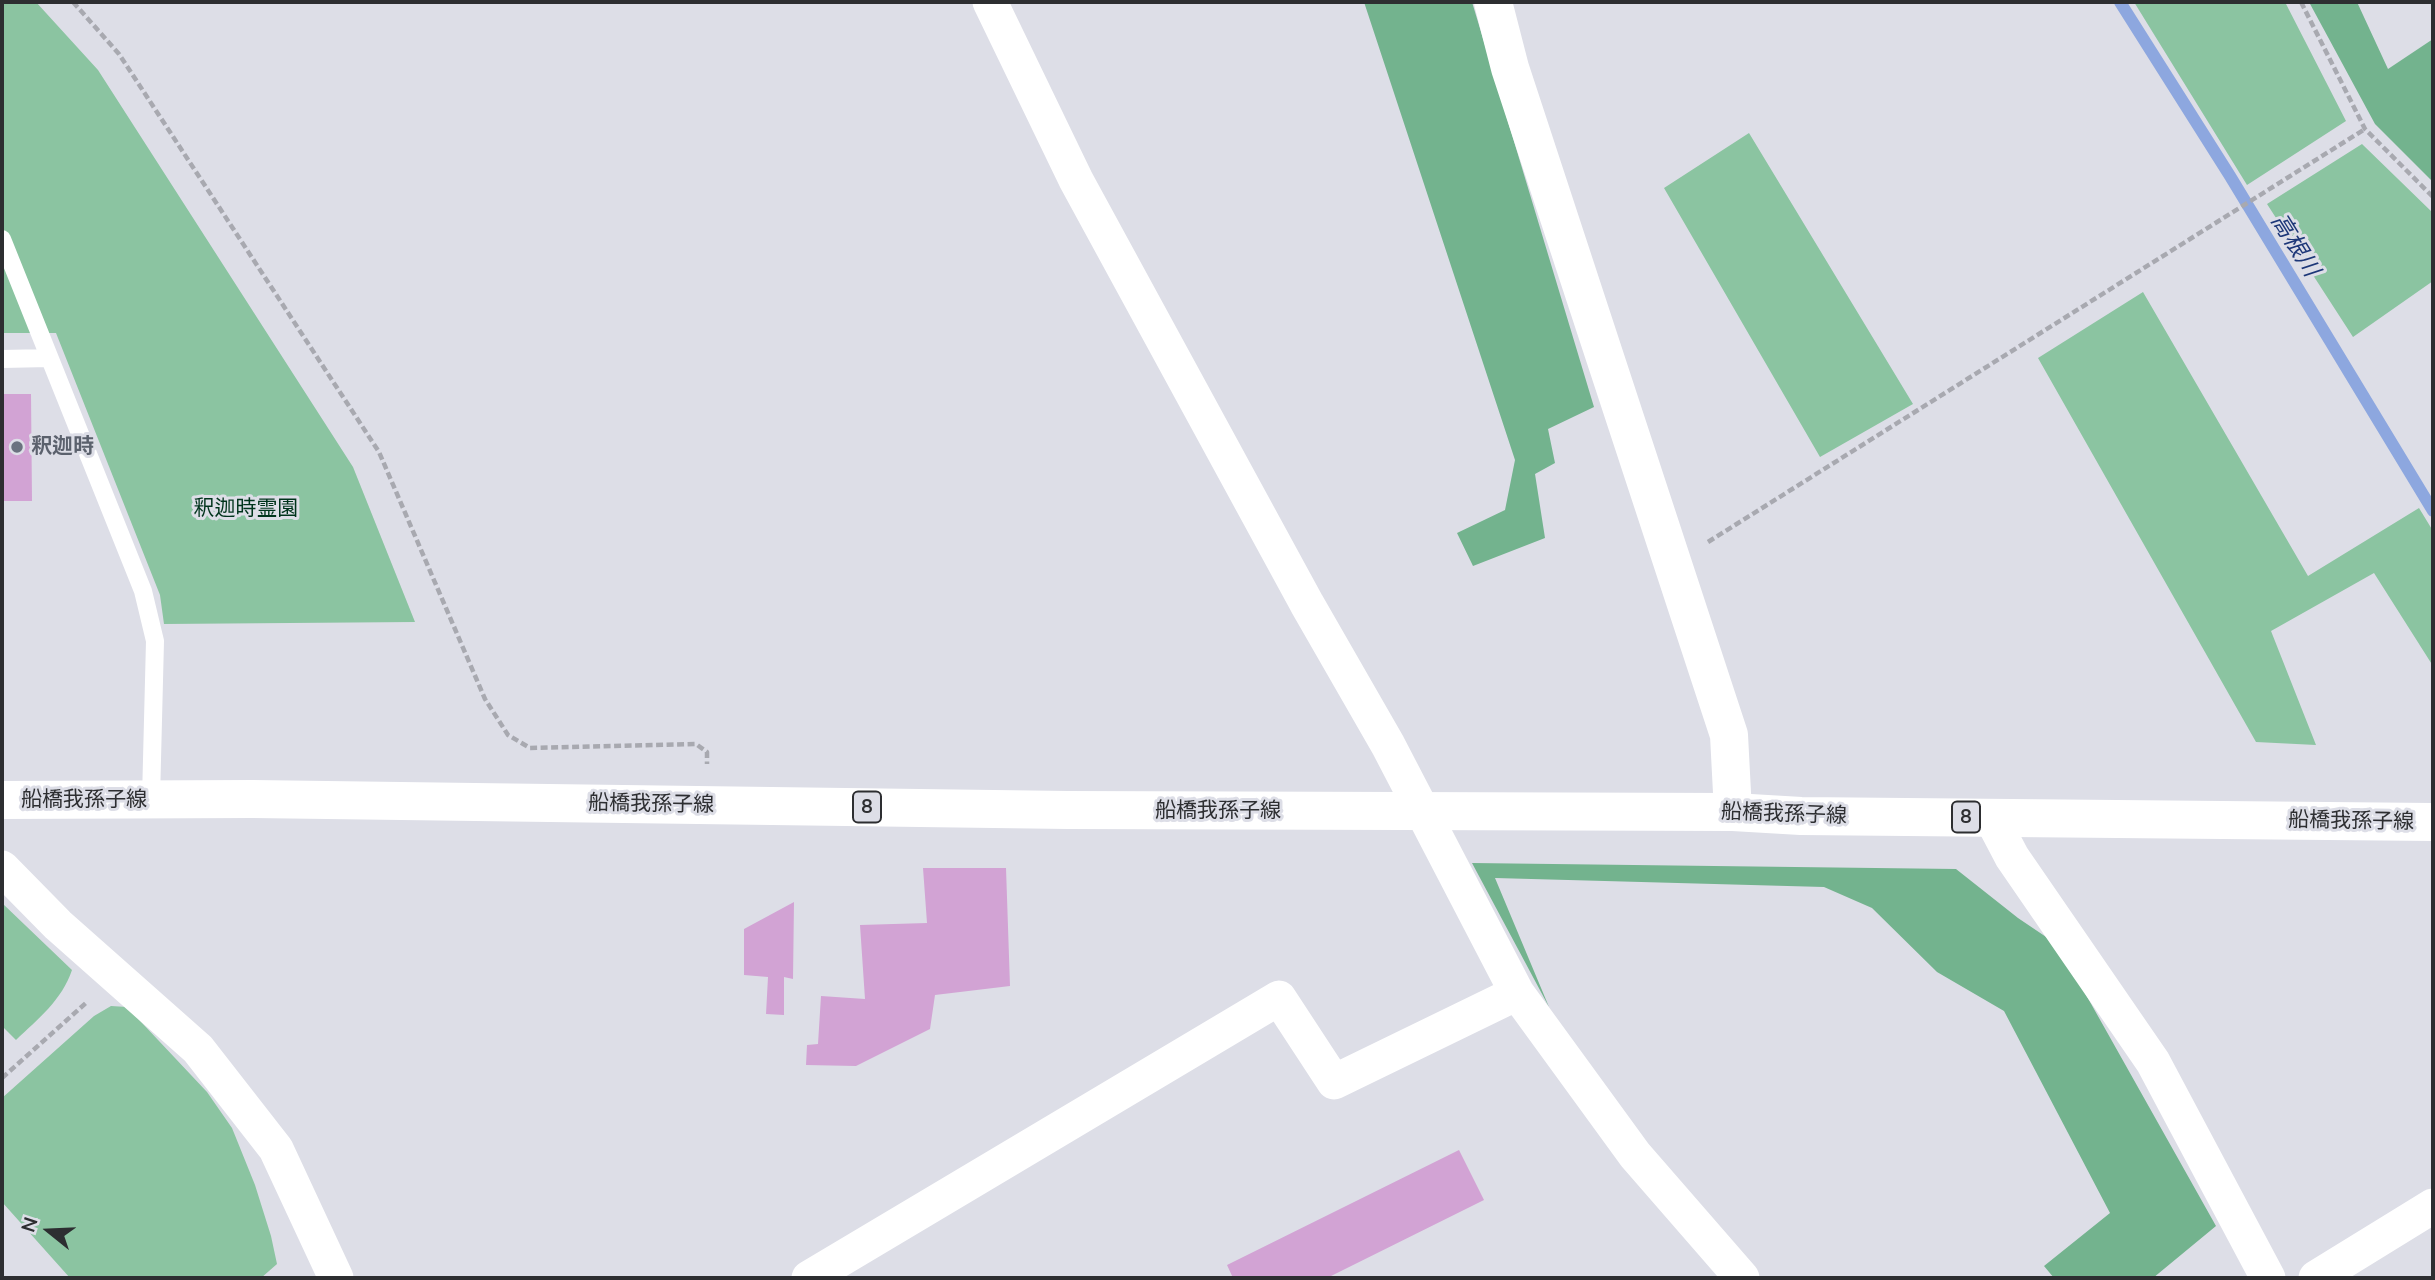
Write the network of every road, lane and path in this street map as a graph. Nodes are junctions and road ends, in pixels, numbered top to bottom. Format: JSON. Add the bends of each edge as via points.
{"nodes":[{"id":1,"x":73,"y":2,"type":"edge"},
{"id":2,"x":990,"y":2,"type":"edge"},
{"id":3,"x":1493,"y":2,"type":"edge"},
{"id":4,"x":2301,"y":2,"type":"edge"},
{"id":5,"x":2365,"y":129,"type":"junction"},
{"id":6,"x":2433,"y":197,"type":"edge"},
{"id":7,"x":2,"y":239,"type":"edge"},
{"id":8,"x":49,"y":358,"type":"junction"},
{"id":9,"x":2,"y":359,"type":"edge"},
{"id":10,"x":1672,"y":565,"type":"junction"},
{"id":11,"x":151,"y":799,"type":"junction"},
{"id":12,"x":2,"y":800,"type":"edge"},
{"id":13,"x":710,"y":805,"type":"junction"},
{"id":14,"x":1733,"y":812,"type":"junction"},
{"id":15,"x":1422,"y":813,"type":"junction"},
{"id":16,"x":1991,"y":817,"type":"junction"},
{"id":17,"x":2433,"y":822,"type":"edge"},
{"id":18,"x":2,"y":868,"type":"edge"},
{"id":19,"x":116,"y":977,"type":"junction"},
{"id":20,"x":1517,"y":993,"type":"junction"},
{"id":21,"x":2,"y":1078,"type":"edge"},
{"id":22,"x":2433,"y":1206,"type":"edge"},
{"id":23,"x":336,"y":1278,"type":"edge"},
{"id":24,"x":809,"y":1278,"type":"edge"},
{"id":25,"x":1742,"y":1278,"type":"edge"},
{"id":26,"x":2268,"y":1278,"type":"edge"},
{"id":27,"x":2316,"y":1278,"type":"edge"}],
"edges":[{"from":1,"to":13,"type":"path","via":[[119,54],[379,452],[485,699],[508,735],[530,748],[696,744],[706,752]]},
{"from":2,"to":15,"type":"street","via":[[1076,180]]},
{"from":3,"to":10,"type":"main road","via":[[1510,68]]},
{"from":4,"to":5,"type":"path"},
{"from":5,"to":6,"type":"path"},
{"from":5,"to":10,"type":"path"},
{"from":7,"to":8,"type":"lane"},
{"from":8,"to":9,"type":"lane"},
{"from":8,"to":11,"type":"lane","via":[[138,578],[155,641]]},
{"from":10,"to":14,"type":"main road","via":[[1729,735]]},
{"from":11,"to":12,"type":"main road","name":"船橋我孫子線","number":"8"},
{"from":11,"to":13,"type":"main road","name":"船橋我孫子線","number":"8"},
{"from":13,"to":15,"type":"main road","name":"船橋我孫子線","number":"8"},
{"from":14,"to":15,"type":"main road","name":"船橋我孫子線","number":"8"},
{"from":14,"to":16,"type":"main road","name":"船橋我孫子線","number":"8"},
{"from":15,"to":20,"type":"street"},
{"from":16,"to":17,"type":"main road","name":"船橋我孫子線","number":"8"},
{"from":16,"to":26,"type":"street","via":[[2012,857],[2153,1062]]},
{"from":18,"to":19,"type":"street"},
{"from":19,"to":21,"type":"path"},
{"from":19,"to":23,"type":"street","via":[[198,1049],[276,1149]]},
{"from":20,"to":24,"type":"street","via":[[1334,1082],[1279,998]]},
{"from":20,"to":25,"type":"street","via":[[1636,1155]]},
{"from":22,"to":27,"type":"street"}]}
